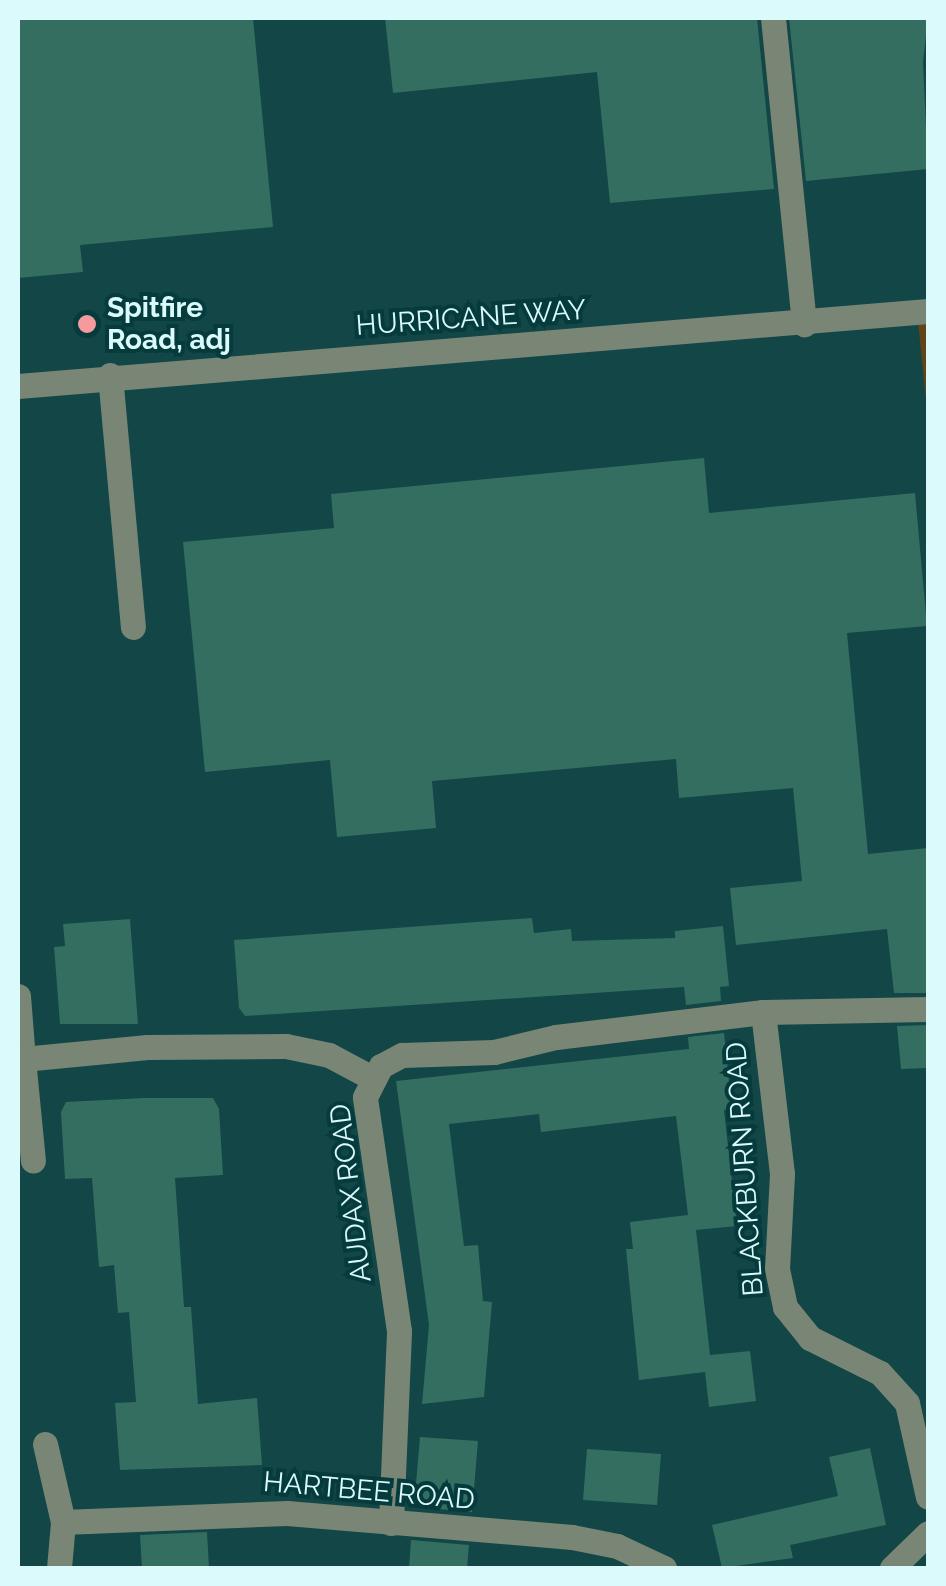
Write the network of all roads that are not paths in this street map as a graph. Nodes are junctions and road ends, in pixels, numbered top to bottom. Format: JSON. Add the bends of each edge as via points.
{"nodes":[{"id":1,"x":773,"y":18,"type":"edge"},
{"id":2,"x":928,"y":311,"type":"edge"},
{"id":3,"x":804,"y":324,"type":"junction"},
{"id":4,"x":110,"y":374,"type":"junction"},
{"id":5,"x":18,"y":386,"type":"edge"},
{"id":6,"x":132,"y":628,"type":"dead end"},
{"id":7,"x":18,"y":996,"type":"edge"},
{"id":8,"x":928,"y":1010,"type":"edge"},
{"id":9,"x":763,"y":1012,"type":"junction"},
{"id":10,"x":23,"y":1059,"type":"junction"},
{"id":11,"x":372,"y":1078,"type":"junction"},
{"id":12,"x":33,"y":1161,"type":"dead end"},
{"id":13,"x":45,"y":1444,"type":"dead end"},
{"id":14,"x":928,"y":1498,"type":"edge"},
{"id":15,"x":63,"y":1522,"type":"junction"},
{"id":16,"x":391,"y":1523,"type":"junction"},
{"id":17,"x":928,"y":1525,"type":"edge"},
{"id":18,"x":59,"y":1568,"type":"edge"},
{"id":19,"x":664,"y":1568,"type":"edge"},
{"id":20,"x":892,"y":1568,"type":"edge"}],
"edges":[{"from":1,"to":3,"type":"street"},
{"from":2,"to":3,"type":"street","name":"HURRICANE WAY"},
{"from":3,"to":4,"type":"street","name":"HURRICANE WAY"},
{"from":4,"to":5,"type":"street","name":"HURRICANE WAY"},
{"from":4,"to":6,"type":"street"},
{"from":7,"to":10,"type":"street"},
{"from":8,"to":9,"type":"street","name":"AUDAX ROAD"},
{"from":9,"to":11,"type":"street","name":"AUDAX ROAD","via":[[556,1037],[494,1052],[402,1056]]},
{"from":9,"to":14,"type":"street","name":"BLACKBURN ROAD","via":[[782,1174],[777,1270],[786,1308],[810,1338],[880,1373],[907,1403]]},
{"from":10,"to":11,"type":"street","via":[[147,1047],[286,1046],[329,1056]]},
{"from":10,"to":12,"type":"street"},
{"from":11,"to":16,"type":"street","name":"AUDAX ROAD","via":[[365,1097],[401,1370]]},
{"from":13,"to":15,"type":"street"},
{"from":15,"to":16,"type":"street","name":"HARTBEE ROAD","via":[[253,1511]]},
{"from":15,"to":18,"type":"street"},
{"from":16,"to":19,"type":"street","name":"HARTBEE ROAD","via":[[572,1537],[617,1546]]},
{"from":17,"to":20,"type":"street"}]}
